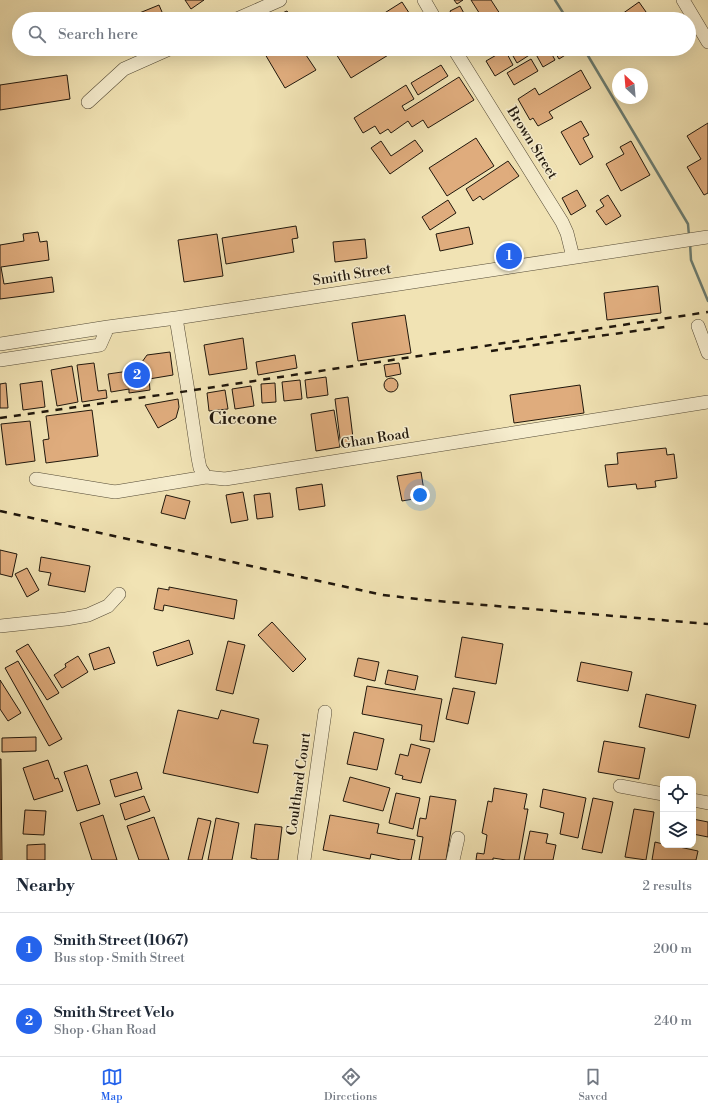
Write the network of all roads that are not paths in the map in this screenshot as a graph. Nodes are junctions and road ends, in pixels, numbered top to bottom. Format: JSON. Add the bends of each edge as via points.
{"nodes":[{"id":1,"x":280,"y":0,"type":"edge"},
{"id":2,"x":424,"y":0,"type":"edge"},
{"id":3,"x":683,"y":0,"type":"edge"},
{"id":4,"x":253,"y":12,"type":"edge"},
{"id":5,"x":432,"y":12,"type":"edge"},
{"id":6,"x":690,"y":12,"type":"edge"},
{"id":7,"x":696,"y":22,"type":"edge"},
{"id":8,"x":708,"y":42,"type":"edge"},
{"id":9,"x":153,"y":56,"type":"edge"},
{"id":10,"x":458,"y":56,"type":"edge"},
{"id":11,"x":88,"y":102,"type":"dead end"},
{"id":12,"x":704,"y":237,"type":"edge"},
{"id":13,"x":573,"y":257,"type":"junction"},
{"id":14,"x":176,"y":318,"type":"junction"},
{"id":15,"x":698,"y":326,"type":"dead end"},
{"id":16,"x":108,"y":327,"type":"junction"},
{"id":17,"x":0,"y":344,"type":"edge"},
{"id":18,"x":708,"y":353,"type":"edge"},
{"id":19,"x":0,"y":360,"type":"edge"},
{"id":20,"x":708,"y":402,"type":"edge"},
{"id":21,"x":206,"y":477,"type":"junction"},
{"id":22,"x":36,"y":479,"type":"dead end"},
{"id":23,"x":119,"y":594,"type":"dead end"},
{"id":24,"x":0,"y":626,"type":"edge"},
{"id":25,"x":325,"y":712,"type":"dead end"},
{"id":26,"x":620,"y":786,"type":"dead end"},
{"id":27,"x":660,"y":793,"type":"edge"},
{"id":28,"x":696,"y":800,"type":"edge"},
{"id":29,"x":708,"y":802,"type":"edge"},
{"id":30,"x":458,"y":838,"type":"dead end"},
{"id":31,"x":304,"y":860,"type":"edge"},
{"id":32,"x":453,"y":860,"type":"edge"}],
"edges":[{"from":1,"to":4,"type":"street"},
{"from":2,"to":5,"type":"street"},
{"from":3,"to":6,"type":"street"},
{"from":7,"to":8,"type":"street"},
{"from":9,"to":11,"type":"street","via":[[124,69]]},
{"from":10,"to":13,"type":"street","name":"Brown Street","via":[[562,222]]},
{"from":12,"to":13,"type":"street","name":"Smith Street"},
{"from":13,"to":14,"type":"street","name":"Smith Street"},
{"from":14,"to":16,"type":"street","name":"Smith Street"},
{"from":14,"to":21,"type":"street","via":[[198,458],[200,468]]},
{"from":15,"to":18,"type":"street"},
{"from":16,"to":17,"type":"street","name":"Smith Street"},
{"from":16,"to":19,"type":"street","via":[[100,345]]},
{"from":20,"to":21,"type":"street","name":"Ghan Road","via":[[225,479]]},
{"from":21,"to":22,"type":"street","name":"Ghan Road","via":[[115,492]]},
{"from":23,"to":24,"type":"street","via":[[108,606],[88,615],[66,620]]},
{"from":25,"to":31,"type":"street","name":"Coulthard Court"},
{"from":26,"to":27,"type":"street"},
{"from":28,"to":29,"type":"street"},
{"from":30,"to":32,"type":"street"}]}
